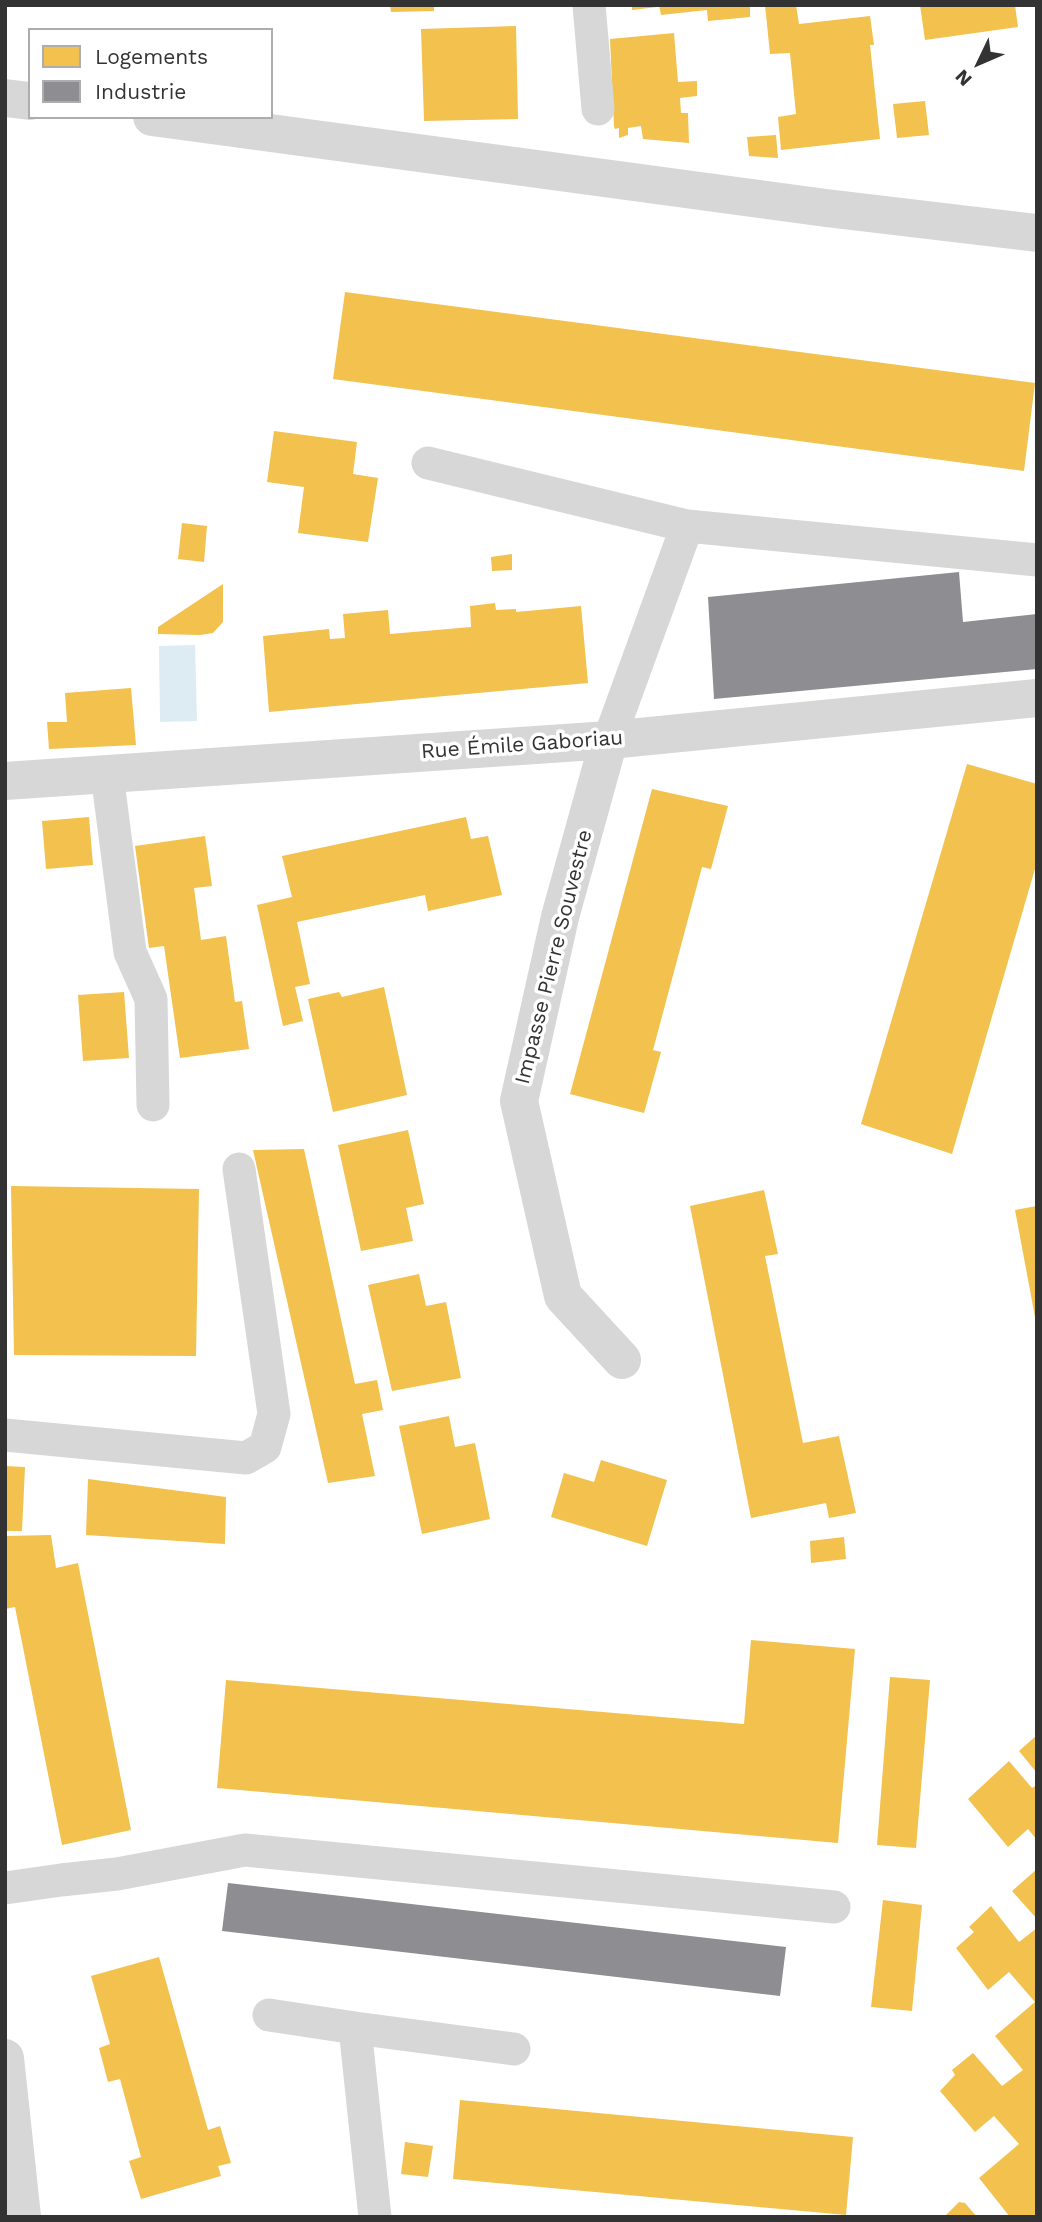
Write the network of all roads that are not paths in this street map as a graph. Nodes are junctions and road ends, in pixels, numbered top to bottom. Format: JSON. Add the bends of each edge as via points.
{"nodes":[{"id":1,"x":589,"y":5,"type":"edge"},
{"id":2,"x":5,"y":97,"type":"edge"},
{"id":3,"x":28,"y":101,"type":"edge"},
{"id":4,"x":598,"y":109,"type":"dead end"},
{"id":5,"x":167,"y":119,"type":"edge"},
{"id":6,"x":1037,"y":233,"type":"edge"},
{"id":7,"x":428,"y":463,"type":"dead end"},
{"id":8,"x":687,"y":526,"type":"junction"},
{"id":9,"x":1037,"y":560,"type":"edge"},
{"id":10,"x":1037,"y":698,"type":"edge"},
{"id":11,"x":609,"y":740,"type":"junction"},
{"id":12,"x":107,"y":774,"type":"junction"},
{"id":13,"x":5,"y":781,"type":"edge"},
{"id":14,"x":153,"y":1105,"type":"dead end"},
{"id":15,"x":239,"y":1168,"type":"dead end"},
{"id":16,"x":622,"y":1360,"type":"dead end"},
{"id":17,"x":5,"y":1435,"type":"edge"},
{"id":18,"x":5,"y":1888,"type":"edge"},
{"id":19,"x":834,"y":1907,"type":"dead end"},
{"id":20,"x":269,"y":2015,"type":"dead end"},
{"id":21,"x":355,"y":2028,"type":"junction"},
{"id":22,"x":514,"y":2049,"type":"dead end"},
{"id":23,"x":5,"y":2058,"type":"edge"},
{"id":24,"x":9,"y":2140,"type":"edge"},
{"id":25,"x":22,"y":2217,"type":"edge"},
{"id":26,"x":375,"y":2217,"type":"edge"}],
"edges":[{"from":1,"to":4,"type":"lane"},
{"from":2,"to":3,"type":"street"},
{"from":5,"to":6,"type":"street"},
{"from":7,"to":8,"type":"lane"},
{"from":8,"to":9,"type":"lane"},
{"from":8,"to":11,"type":"lane"},
{"from":10,"to":11,"type":"street","name":"Rue Émile Gaboriau"},
{"from":11,"to":12,"type":"street","name":"Rue Émile Gaboriau"},
{"from":11,"to":16,"type":"street","name":"Impasse Pierre Souvestre","via":[[560,917],[519,1101],[563,1296]]},
{"from":12,"to":13,"type":"street","name":"Rue Émile Gaboriau"},
{"from":12,"to":14,"type":"lane","via":[[130,952],[151,999]]},
{"from":15,"to":17,"type":"lane","via":[[274,1413],[265,1447],[246,1458]]},
{"from":18,"to":19,"type":"lane","via":[[117,1874],[245,1850]]},
{"from":20,"to":21,"type":"lane"},
{"from":21,"to":22,"type":"lane"},
{"from":21,"to":26,"type":"lane"},
{"from":23,"to":24,"type":"street"},
{"from":24,"to":25,"type":"street"}]}
